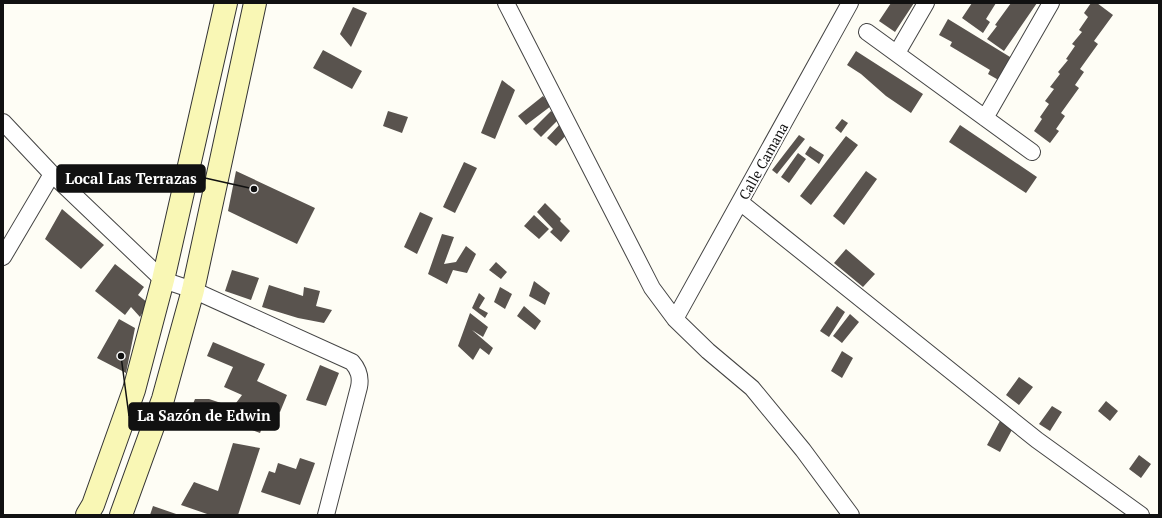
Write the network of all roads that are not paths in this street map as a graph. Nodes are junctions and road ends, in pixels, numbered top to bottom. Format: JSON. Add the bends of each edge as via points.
{"nodes":[{"id":1,"x":226,"y":3,"type":"edge"},
{"id":2,"x":256,"y":3,"type":"edge"},
{"id":3,"x":506,"y":3,"type":"edge"},
{"id":4,"x":850,"y":3,"type":"edge"},
{"id":5,"x":926,"y":3,"type":"edge"},
{"id":6,"x":1051,"y":3,"type":"edge"},
{"id":7,"x":868,"y":32,"type":"dead end"},
{"id":8,"x":897,"y":53,"type":"junction"},
{"id":9,"x":985,"y":118,"type":"junction"},
{"id":10,"x":3,"y":122,"type":"edge"},
{"id":11,"x":1032,"y":152,"type":"dead end"},
{"id":12,"x":52,"y":174,"type":"junction"},
{"id":13,"x":740,"y":202,"type":"junction"},
{"id":14,"x":3,"y":257,"type":"edge"},
{"id":15,"x":163,"y":280,"type":"junction"},
{"id":16,"x":193,"y":290,"type":"junction"},
{"id":17,"x":675,"y":319,"type":"junction"},
{"id":18,"x":87,"y":515,"type":"edge"},
{"id":19,"x":121,"y":515,"type":"edge"},
{"id":20,"x":326,"y":515,"type":"edge"},
{"id":21,"x":851,"y":515,"type":"edge"},
{"id":22,"x":1141,"y":515,"type":"edge"}],
"edges":[{"from":1,"to":15,"type":"main road"},
{"from":2,"to":16,"type":"main road"},
{"from":3,"to":17,"type":"street","via":[[652,288]]},
{"from":4,"to":13,"type":"street","name":"Calle Camana"},
{"from":5,"to":8,"type":"street"},
{"from":6,"to":9,"type":"street"},
{"from":7,"to":8,"type":"street"},
{"from":8,"to":9,"type":"street"},
{"from":9,"to":11,"type":"street"},
{"from":10,"to":12,"type":"street"},
{"from":12,"to":14,"type":"street"},
{"from":12,"to":15,"type":"street"},
{"from":13,"to":17,"type":"street","name":"Calle Camana"},
{"from":13,"to":22,"type":"street","via":[[1037,440]]},
{"from":15,"to":16,"type":"street"},
{"from":15,"to":18,"type":"main road","via":[[134,390],[93,505]]},
{"from":16,"to":19,"type":"main road","via":[[163,399]]},
{"from":16,"to":20,"type":"street","via":[[352,362],[356,367],[360,380]]},
{"from":17,"to":21,"type":"street","via":[[708,352],[752,388],[803,450]]}]}
